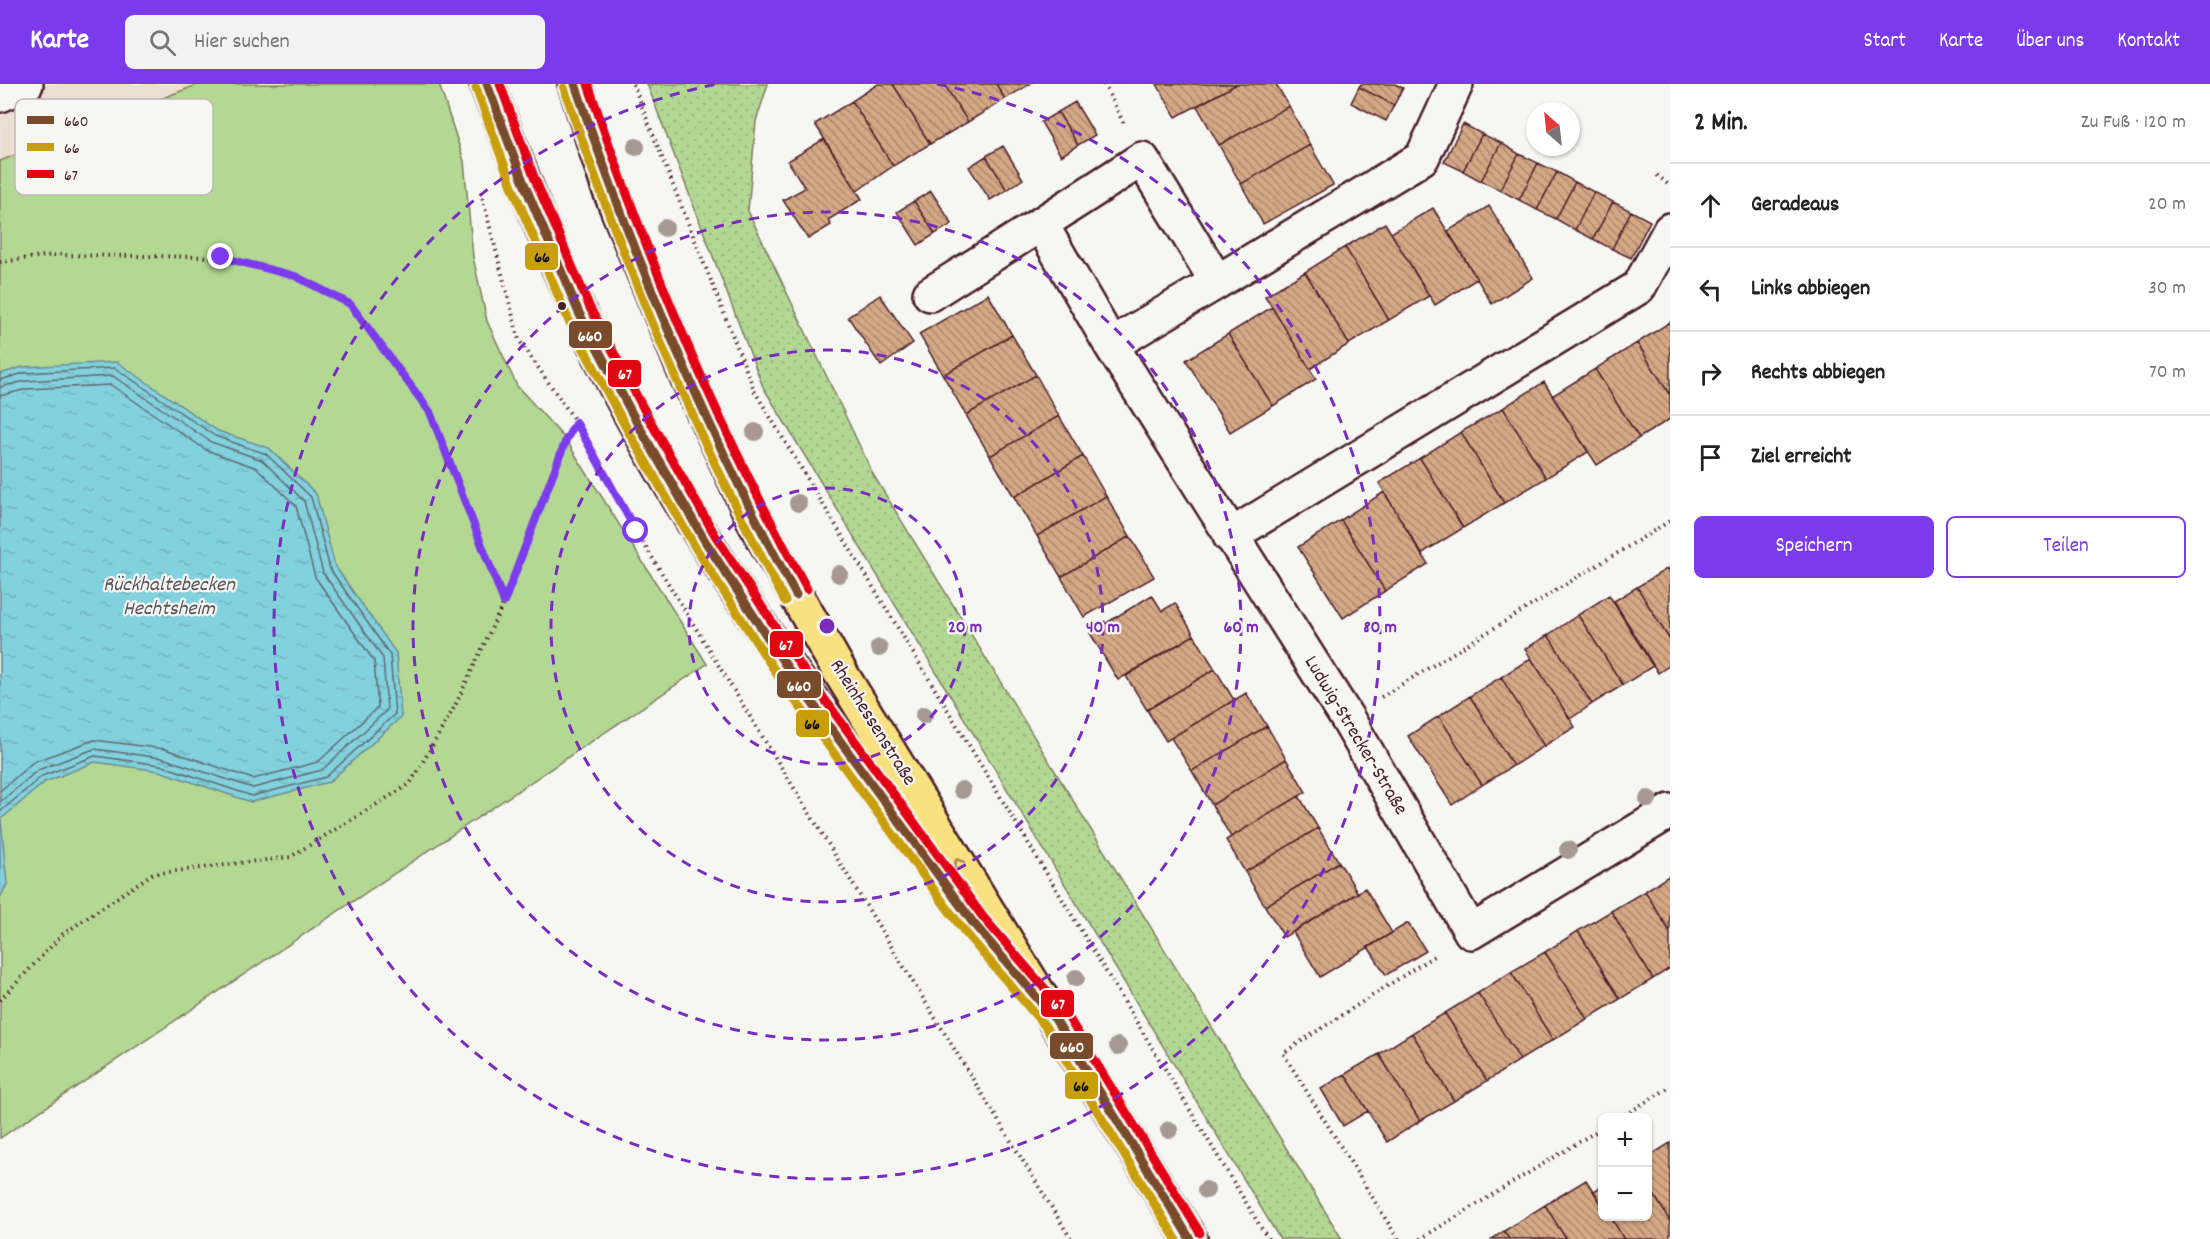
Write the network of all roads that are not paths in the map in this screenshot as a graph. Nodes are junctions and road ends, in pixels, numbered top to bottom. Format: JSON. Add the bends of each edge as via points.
{"nodes":[{"id":1,"x":26,"y":84,"type":"edge"},
{"id":2,"x":487,"y":84,"type":"edge"},
{"id":3,"x":575,"y":84,"type":"edge"},
{"id":4,"x":1456,"y":84,"type":"edge"},
{"id":5,"x":0,"y":95,"type":"edge"},
{"id":6,"x":1041,"y":224,"type":"junction"},
{"id":7,"x":1670,"y":230,"type":"edge"},
{"id":8,"x":1217,"y":282,"type":"junction"},
{"id":9,"x":930,"y":294,"type":"dead end"},
{"id":10,"x":1111,"y":345,"type":"junction"},
{"id":11,"x":1230,"y":536,"type":"junction"},
{"id":12,"x":1670,"y":811,"type":"edge"},
{"id":13,"x":1055,"y":1019,"type":"junction"},
{"id":14,"x":1190,"y":1239,"type":"edge"}],
"edges":[{"from":1,"to":5,"type":"street"},
{"from":2,"to":13,"type":"main road","name":"Rheinhessenstraße","via":[[579,313],[636,423],[705,541],[794,678],[974,924]]},
{"from":13,"to":3,"type":"main road","name":"Rheinhessenstraße","one_way":true,"via":[[840,672],[755,523],[685,372],[608,186]]},
{"from":4,"to":8,"type":"street","via":[[1422,159]]},
{"from":6,"to":8,"type":"street","via":[[1142,159]]},
{"from":6,"to":9,"type":"street"},
{"from":6,"to":10,"type":"street","name":"Ludwig-Strecker-Straße"},
{"from":7,"to":11,"type":"street","via":[[1639,287]]},
{"from":8,"to":10,"type":"street"},
{"from":10,"to":11,"type":"street","name":"Ludwig-Strecker-Straße"},
{"from":11,"to":12,"type":"street","name":"Ludwig-Strecker-Straße","via":[[1347,718],[1471,932]]},
{"from":13,"to":14,"type":"main road","name":"Rheinhessenstraße"}]}
